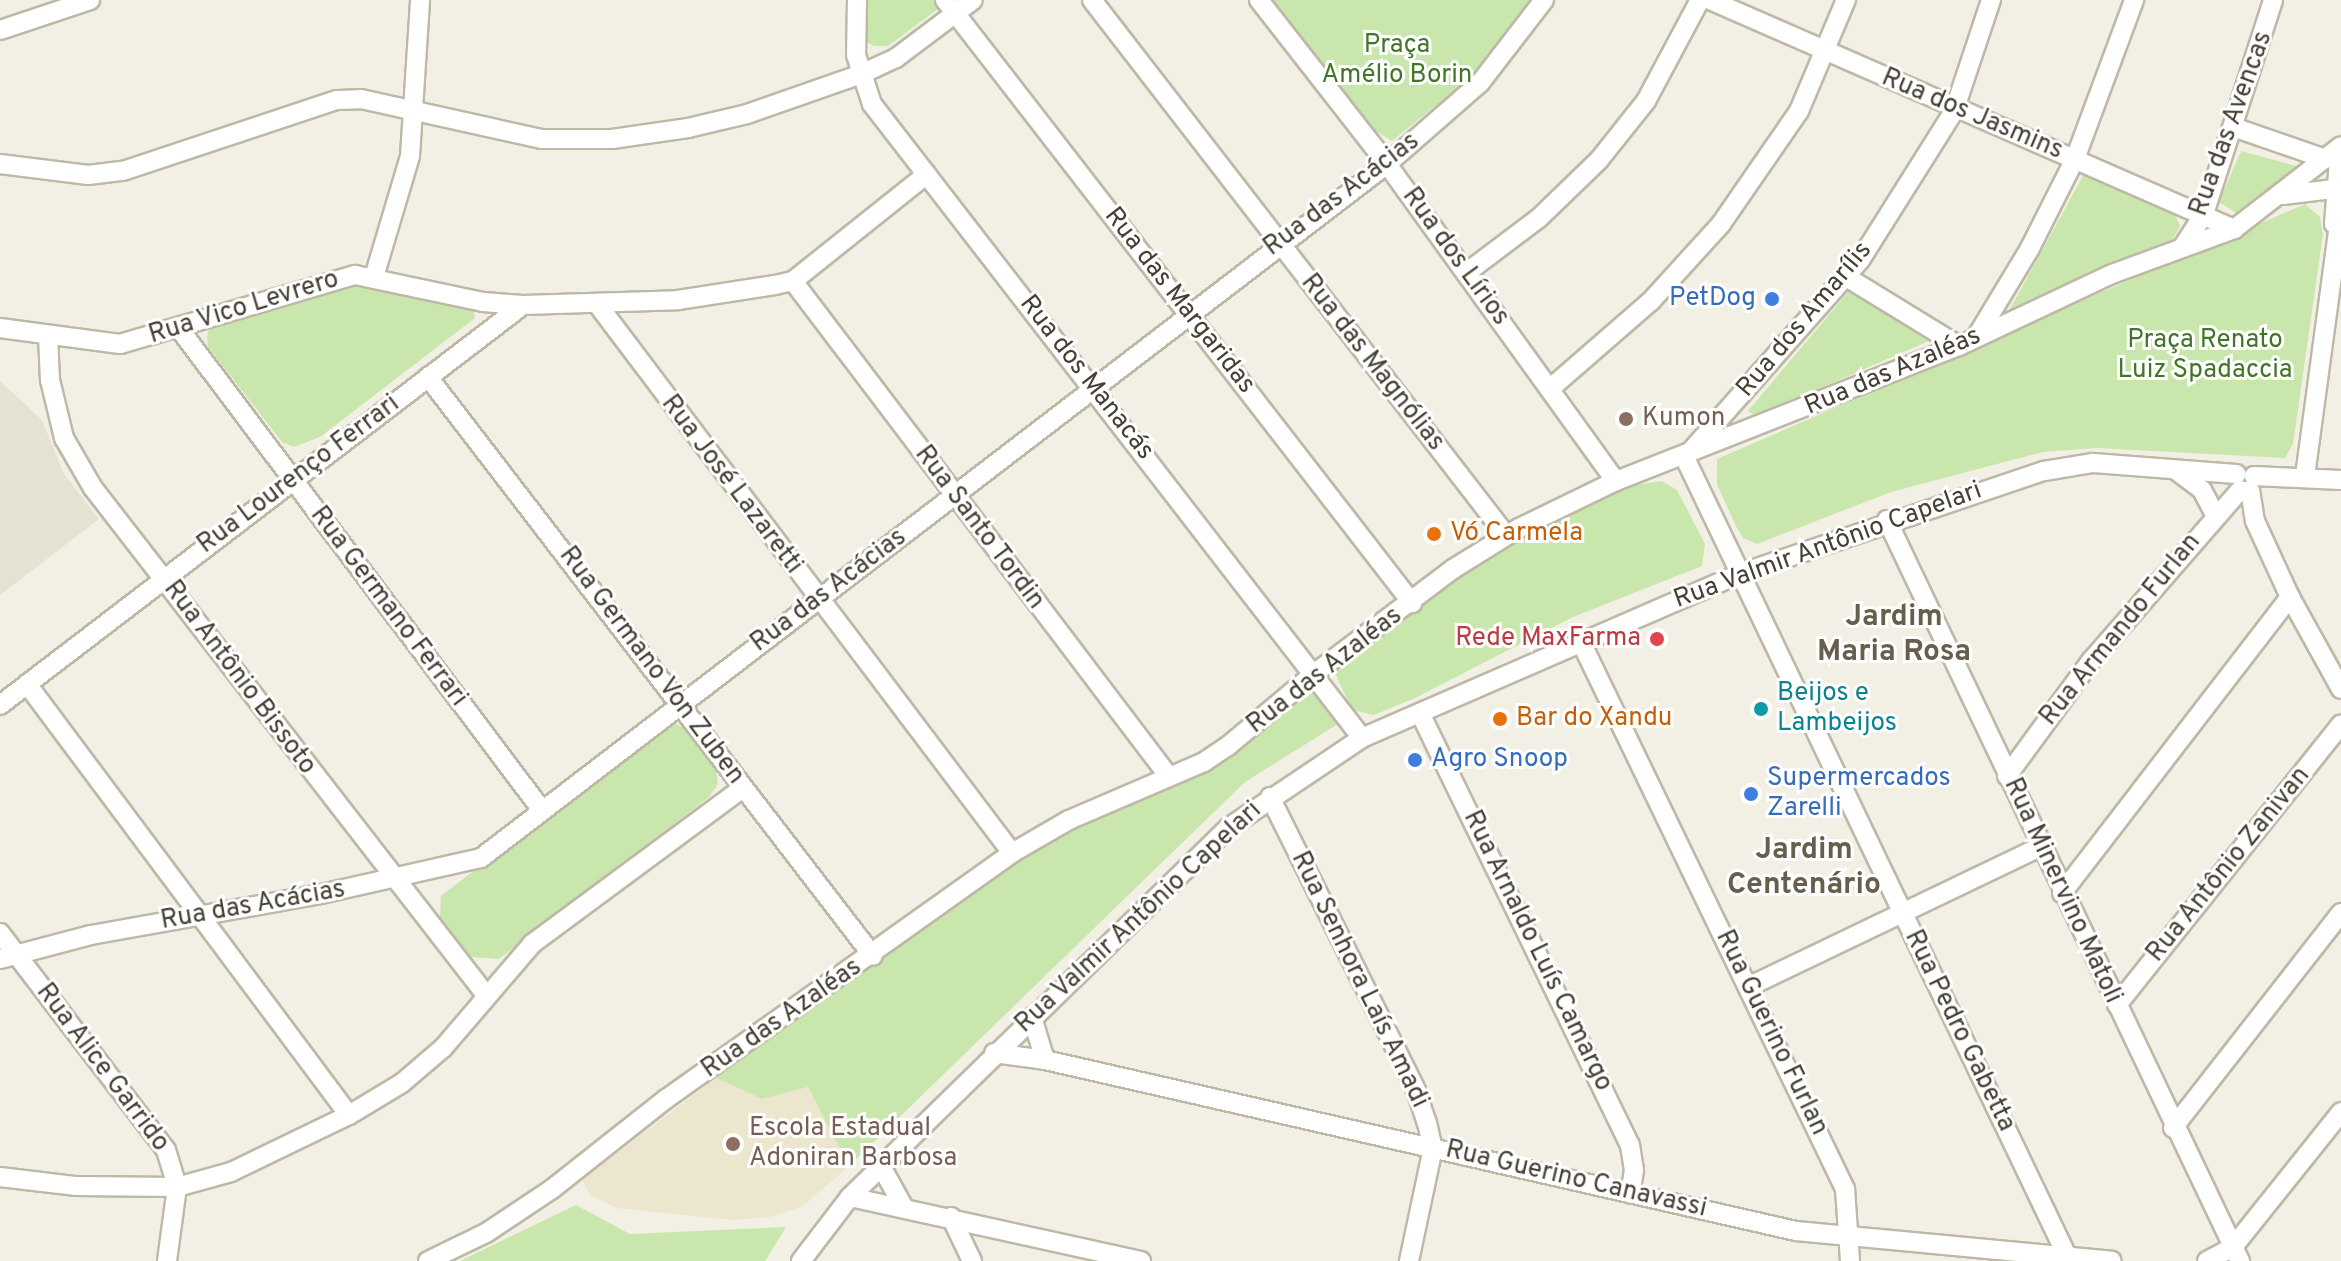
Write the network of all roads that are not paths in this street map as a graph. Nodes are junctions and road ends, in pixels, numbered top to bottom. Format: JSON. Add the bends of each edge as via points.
{"nodes":[{"id":1,"x":90,"y":0,"type":"edge"},
{"id":2,"x":420,"y":0,"type":"edge"},
{"id":3,"x":857,"y":0,"type":"edge"},
{"id":4,"x":973,"y":0,"type":"edge"},
{"id":5,"x":1092,"y":0,"type":"edge"},
{"id":6,"x":1259,"y":0,"type":"edge"},
{"id":7,"x":1544,"y":0,"type":"edge"},
{"id":8,"x":1700,"y":0,"type":"edge"},
{"id":9,"x":1710,"y":0,"type":"edge"},
{"id":10,"x":1846,"y":0,"type":"edge"},
{"id":11,"x":1991,"y":0,"type":"edge"},
{"id":12,"x":2134,"y":0,"type":"edge"},
{"id":13,"x":2273,"y":0,"type":"edge"},
{"id":14,"x":950,"y":7,"type":"edge"},
{"id":15,"x":0,"y":30,"type":"edge"},
{"id":16,"x":1826,"y":52,"type":"junction"},
{"id":17,"x":859,"y":75,"type":"junction"},
{"id":18,"x":413,"y":108,"type":"junction"},
{"id":19,"x":1954,"y":111,"type":"junction"},
{"id":20,"x":2233,"y":127,"type":"junction"},
{"id":21,"x":2336,"y":151,"type":"edge"},
{"id":22,"x":2075,"y":159,"type":"junction"},
{"id":23,"x":0,"y":164,"type":"edge"},
{"id":24,"x":1387,"y":164,"type":"junction"},
{"id":25,"x":927,"y":174,"type":"junction"},
{"id":26,"x":2337,"y":186,"type":"edge"},
{"id":27,"x":2283,"y":195,"type":"junction"},
{"id":28,"x":2341,"y":209,"type":"edge"},
{"id":29,"x":2204,"y":214,"type":"junction"},
{"id":30,"x":2234,"y":229,"type":"junction"},
{"id":31,"x":2335,"y":235,"type":"junction"},
{"id":32,"x":1278,"y":243,"type":"junction"},
{"id":33,"x":2184,"y":245,"type":"junction"},
{"id":34,"x":1466,"y":273,"type":"junction"},
{"id":35,"x":374,"y":277,"type":"junction"},
{"id":36,"x":1848,"y":278,"type":"junction"},
{"id":37,"x":793,"y":281,"type":"junction"},
{"id":38,"x":523,"y":305,"type":"junction"},
{"id":39,"x":598,"y":305,"type":"junction"},
{"id":40,"x":1189,"y":313,"type":"junction"},
{"id":41,"x":178,"y":327,"type":"junction"},
{"id":42,"x":0,"y":328,"type":"edge"},
{"id":43,"x":48,"y":335,"type":"junction"},
{"id":44,"x":1977,"y":336,"type":"junction"},
{"id":45,"x":1959,"y":346,"type":"junction"},
{"id":46,"x":428,"y":377,"type":"junction"},
{"id":47,"x":1093,"y":386,"type":"junction"},
{"id":48,"x":1552,"y":387,"type":"junction"},
{"id":49,"x":1685,"y":458,"type":"junction"},
{"id":50,"x":2177,"y":471,"type":"junction"},
{"id":51,"x":2305,"y":476,"type":"junction"},
{"id":52,"x":2341,"y":480,"type":"edge"},
{"id":53,"x":293,"y":481,"type":"junction"},
{"id":54,"x":1616,"y":481,"type":"junction"},
{"id":55,"x":2245,"y":482,"type":"junction"},
{"id":56,"x":953,"y":496,"type":"junction"},
{"id":57,"x":2214,"y":513,"type":"junction"},
{"id":58,"x":1887,"y":520,"type":"junction"},
{"id":59,"x":1506,"y":535,"type":"junction"},
{"id":60,"x":1742,"y":573,"type":"junction"},
{"id":61,"x":162,"y":579,"type":"junction"},
{"id":62,"x":2290,"y":597,"type":"junction"},
{"id":63,"x":816,"y":600,"type":"junction"},
{"id":64,"x":1412,"y":603,"type":"junction"},
{"id":65,"x":1580,"y":640,"type":"junction"},
{"id":66,"x":1315,"y":673,"type":"junction"},
{"id":67,"x":27,"y":684,"type":"junction"},
{"id":68,"x":2341,"y":689,"type":"edge"},
{"id":69,"x":680,"y":704,"type":"junction"},
{"id":70,"x":0,"y":705,"type":"edge"},
{"id":71,"x":1420,"y":713,"type":"junction"},
{"id":72,"x":2341,"y":724,"type":"edge"},
{"id":73,"x":1362,"y":738,"type":"junction"},
{"id":74,"x":1167,"y":774,"type":"junction"},
{"id":75,"x":2007,"y":776,"type":"junction"},
{"id":76,"x":743,"y":788,"type":"junction"},
{"id":77,"x":1270,"y":797,"type":"junction"},
{"id":78,"x":541,"y":809,"type":"junction"},
{"id":79,"x":2040,"y":847,"type":"junction"},
{"id":80,"x":1012,"y":853,"type":"junction"},
{"id":81,"x":393,"y":880,"type":"junction"},
{"id":82,"x":2062,"y":893,"type":"junction"},
{"id":83,"x":2341,"y":913,"type":"edge"},
{"id":84,"x":1902,"y":914,"type":"junction"},
{"id":85,"x":204,"y":915,"type":"junction"},
{"id":86,"x":0,"y":933,"type":"edge"},
{"id":87,"x":8,"y":956,"type":"edge"},
{"id":88,"x":873,"y":956,"type":"junction"},
{"id":89,"x":1750,"y":986,"type":"junction"},
{"id":90,"x":486,"y":995,"type":"junction"},
{"id":91,"x":2117,"y":1005,"type":"junction"},
{"id":92,"x":1032,"y":1017,"type":"junction"},
{"id":93,"x":994,"y":1053,"type":"junction"},
{"id":94,"x":1045,"y":1060,"type":"junction"},
{"id":95,"x":2341,"y":1112,"type":"edge"},
{"id":96,"x":349,"y":1115,"type":"junction"},
{"id":97,"x":2173,"y":1128,"type":"junction"},
{"id":98,"x":1433,"y":1148,"type":"junction"},
{"id":99,"x":881,"y":1166,"type":"junction"},
{"id":100,"x":0,"y":1177,"type":"edge"},
{"id":101,"x":177,"y":1187,"type":"junction"},
{"id":102,"x":1630,"y":1194,"type":"junction"},
{"id":103,"x":850,"y":1197,"type":"junction"},
{"id":104,"x":903,"y":1206,"type":"junction"},
{"id":105,"x":951,"y":1217,"type":"junction"},
{"id":106,"x":1851,"y":1237,"type":"junction"},
{"id":107,"x":2236,"y":1254,"type":"edge"},
{"id":108,"x":2068,"y":1258,"type":"junction"},
{"id":109,"x":167,"y":1261,"type":"edge"},
{"id":110,"x":428,"y":1261,"type":"edge"},
{"id":111,"x":801,"y":1261,"type":"edge"},
{"id":112,"x":972,"y":1261,"type":"edge"},
{"id":113,"x":1141,"y":1261,"type":"edge"},
{"id":114,"x":1409,"y":1261,"type":"edge"},
{"id":115,"x":1850,"y":1261,"type":"edge"},
{"id":116,"x":2112,"y":1261,"type":"edge"},
{"id":117,"x":2207,"y":1261,"type":"edge"}],
"edges":[{"from":1,"to":15,"type":"street"},
{"from":2,"to":18,"type":"street"},
{"from":3,"to":17,"type":"street","name":"Rua dos Manacás"},
{"from":4,"to":14,"type":"street"},
{"from":5,"to":32,"type":"street","name":"Rua das Magnólias"},
{"from":6,"to":24,"type":"street","name":"Rua dos Lírios"},
{"from":7,"to":24,"type":"street","name":"Rua das Acácias","via":[[1480,83]]},
{"from":8,"to":34,"type":"street","via":[[1646,101],[1599,160],[1539,218]]},
{"from":9,"to":16,"type":"street","name":"Rua dos Jasmins"},
{"from":10,"to":16,"type":"street"},
{"from":11,"to":19,"type":"street","name":"Rua dos Amarílis"},
{"from":12,"to":22,"type":"street"},
{"from":13,"to":20,"type":"street","name":"Rua das Avencas"},
{"from":14,"to":17,"type":"street","via":[[896,58]]},
{"from":14,"to":40,"type":"street","name":"Rua das Margaridas"},
{"from":16,"to":19,"type":"street","name":"Rua dos Jasmins"},
{"from":16,"to":48,"type":"street","via":[[1799,111],[1690,262]]},
{"from":17,"to":18,"type":"street","via":[[747,114],[612,139],[542,139]]},
{"from":17,"to":25,"type":"street","name":"Rua dos Manacás","via":[[872,104]]},
{"from":18,"to":23,"type":"street","via":[[337,100],[123,171],[88,175]]},
{"from":18,"to":35,"type":"street","via":[[410,156]]},
{"from":19,"to":22,"type":"street","name":"Rua dos Jasmins"},
{"from":19,"to":36,"type":"street","name":"Rua dos Amarílis"},
{"from":20,"to":21,"type":"street"},
{"from":20,"to":29,"type":"street","name":"Rua das Avencas"},
{"from":21,"to":26,"type":"street"},
{"from":21,"to":27,"type":"street","name":"Rua das Azaléas"},
{"from":22,"to":29,"type":"street","name":"Rua dos Jasmins"},
{"from":22,"to":44,"type":"street"},
{"from":24,"to":32,"type":"street","name":"Rua das Acácias"},
{"from":24,"to":34,"type":"street","name":"Rua dos Lírios"},
{"from":25,"to":37,"type":"street","name":"Rua Vico Levrero"},
{"from":25,"to":47,"type":"street","name":"Rua dos Manacás"},
{"from":26,"to":27,"type":"street","name":"Rua das Azaléas"},
{"from":26,"to":31,"type":"street"},
{"from":27,"to":30,"type":"street","name":"Rua das Azaléas"},
{"from":28,"to":31,"type":"street"},
{"from":29,"to":30,"type":"street","name":"Rua dos Jasmins"},
{"from":29,"to":33,"type":"street","name":"Rua das Avencas"},
{"from":30,"to":33,"type":"street","name":"Rua das Azaléas"},
{"from":31,"to":51,"type":"street"},
{"from":32,"to":40,"type":"street","name":"Rua das Acácias"},
{"from":32,"to":59,"type":"street","name":"Rua das Magnólias"},
{"from":33,"to":44,"type":"street","name":"Rua das Azaléas"},
{"from":34,"to":48,"type":"street","name":"Rua dos Lírios"},
{"from":35,"to":38,"type":"street","name":"Rua Vico Levrero","via":[[483,302]]},
{"from":35,"to":41,"type":"street","name":"Rua Vico Levrero","via":[[333,278]]},
{"from":36,"to":45,"type":"street"},
{"from":36,"to":49,"type":"street","name":"Rua dos Amarílis"},
{"from":37,"to":39,"type":"street","name":"Rua Vico Levrero","via":[[678,300]]},
{"from":37,"to":56,"type":"street","name":"Rua Santo Tordin"},
{"from":38,"to":39,"type":"street","name":"Rua Vico Levrero"},
{"from":38,"to":46,"type":"street","name":"Rua Lourenço Ferrari"},
{"from":39,"to":63,"type":"street","name":"Rua José Lazaretti"},
{"from":40,"to":47,"type":"street","name":"Rua das Acácias"},
{"from":40,"to":64,"type":"street","name":"Rua das Margaridas"},
{"from":41,"to":43,"type":"street","name":"Rua Vico Levrero","via":[[120,344]]},
{"from":41,"to":53,"type":"street","name":"Rua Germano Ferrari"},
{"from":42,"to":43,"type":"street","name":"Rua Vico Levrero"},
{"from":43,"to":61,"type":"street","name":"Rua Antônio Bissoto","via":[[50,380],[64,438],[93,488]]},
{"from":44,"to":45,"type":"street","name":"Rua das Azaléas"},
{"from":45,"to":49,"type":"street","name":"Rua das Azaléas"},
{"from":46,"to":53,"type":"street","name":"Rua Lourenço Ferrari"},
{"from":46,"to":69,"type":"street","name":"Rua Germano Von Zuben"},
{"from":47,"to":56,"type":"street","name":"Rua das Acácias"},
{"from":47,"to":66,"type":"street","name":"Rua dos Manacás"},
{"from":48,"to":54,"type":"street","name":"Rua dos Lírios"},
{"from":49,"to":54,"type":"street","name":"Rua das Azaléas"},
{"from":49,"to":60,"type":"street","name":"Rua Pedro Gabetta"},
{"from":50,"to":55,"type":"street","name":"Rua Valmir Antônio Capelari"},
{"from":50,"to":57,"type":"street","via":[[2202,490]]},
{"from":50,"to":58,"type":"street","name":"Rua Valmir Antônio Capelari","via":[[2093,463],[2044,471]]},
{"from":51,"to":52,"type":"street","name":"Rua Valmir Antônio Capelari"},
{"from":51,"to":55,"type":"street","name":"Rua Valmir Antônio Capelari"},
{"from":53,"to":61,"type":"street","name":"Rua Lourenço Ferrari"},
{"from":53,"to":78,"type":"street","name":"Rua Germano Ferrari"},
{"from":54,"to":59,"type":"street","name":"Rua das Azaléas"},
{"from":55,"to":57,"type":"street","name":"Rua Armando Furlan"},
{"from":55,"to":62,"type":"street","via":[[2255,521]]},
{"from":56,"to":63,"type":"street","name":"Rua das Acácias"},
{"from":56,"to":74,"type":"street","name":"Rua Santo Tordin"},
{"from":57,"to":75,"type":"street","name":"Rua Armando Furlan","via":[[2091,661]]},
{"from":58,"to":60,"type":"street","name":"Rua Valmir Antônio Capelari"},
{"from":58,"to":75,"type":"street","name":"Rua Minervino Matoli"},
{"from":59,"to":64,"type":"street","name":"Rua das Azaléas"},
{"from":60,"to":65,"type":"street","name":"Rua Valmir Antônio Capelari"},
{"from":60,"to":84,"type":"street","name":"Rua Pedro Gabetta"},
{"from":61,"to":67,"type":"street","name":"Rua Lourenço Ferrari"},
{"from":61,"to":81,"type":"street","name":"Rua Antônio Bissoto"},
{"from":62,"to":68,"type":"street"},
{"from":62,"to":82,"type":"street"},
{"from":63,"to":69,"type":"street","name":"Rua das Acácias"},
{"from":63,"to":80,"type":"street","name":"Rua José Lazaretti"},
{"from":64,"to":66,"type":"street","name":"Rua das Azaléas"},
{"from":65,"to":71,"type":"street","name":"Rua Valmir Antônio Capelari"},
{"from":65,"to":89,"type":"street","name":"Rua Guerino Furlan"},
{"from":66,"to":73,"type":"street","name":"Rua dos Manacás"},
{"from":66,"to":74,"type":"street","name":"Rua das Azaléas","via":[[1228,746],[1204,762]]},
{"from":67,"to":70,"type":"street","name":"Rua Lourenço Ferrari"},
{"from":67,"to":85,"type":"street"},
{"from":69,"to":76,"type":"street","name":"Rua Germano Von Zuben"},
{"from":69,"to":78,"type":"street","name":"Rua das Acácias"},
{"from":71,"to":73,"type":"street","name":"Rua Valmir Antônio Capelari"},
{"from":71,"to":102,"type":"street","name":"Rua Arnaldo Luís Camargo","via":[[1630,1145]]},
{"from":72,"to":91,"type":"street","name":"Rua Antônio Zanivan"},
{"from":73,"to":77,"type":"street","name":"Rua Valmir Antônio Capelari"},
{"from":74,"to":80,"type":"street","name":"Rua das Azaléas"},
{"from":75,"to":79,"type":"street","name":"Rua Minervino Matoli"},
{"from":76,"to":88,"type":"street","name":"Rua Germano Von Zuben"},
{"from":76,"to":90,"type":"street","via":[[532,944]]},
{"from":77,"to":92,"type":"street","name":"Rua Valmir Antônio Capelari","via":[[1228,828]]},
{"from":77,"to":98,"type":"street","name":"Rua Senhora Laís Amadi","via":[[1416,1090]]},
{"from":78,"to":81,"type":"street","name":"Rua das Acácias","via":[[470,863]]},
{"from":79,"to":82,"type":"street","name":"Rua Minervino Matoli"},
{"from":79,"to":84,"type":"street"},
{"from":80,"to":88,"type":"street","name":"Rua das Azaléas"},
{"from":81,"to":85,"type":"street","name":"Rua das Acácias"},
{"from":81,"to":90,"type":"street","name":"Rua Antônio Bissoto"},
{"from":82,"to":91,"type":"street","name":"Rua Minervino Matoli"},
{"from":83,"to":97,"type":"street"},
{"from":84,"to":89,"type":"street"},
{"from":84,"to":108,"type":"street","name":"Rua Pedro Gabetta"},
{"from":85,"to":87,"type":"street","name":"Rua das Acácias"},
{"from":85,"to":96,"type":"street"},
{"from":86,"to":87,"type":"street","name":"Rua Alice Garrido"},
{"from":87,"to":101,"type":"street","name":"Rua Alice Garrido","via":[[166,1150]]},
{"from":88,"to":110,"type":"street","name":"Rua das Azaléas","via":[[666,1099],[552,1189],[486,1233]]},
{"from":89,"to":106,"type":"street","name":"Rua Guerino Furlan","via":[[1845,1189]]},
{"from":90,"to":96,"type":"street","via":[[443,1048],[402,1083]]},
{"from":91,"to":97,"type":"street","name":"Rua Minervino Matoli"},
{"from":92,"to":93,"type":"street","name":"Rua Valmir Antônio Capelari"},
{"from":92,"to":94,"type":"street"},
{"from":93,"to":94,"type":"street","name":"Rua Guerino Canavassi"},
{"from":93,"to":99,"type":"street","name":"Rua Valmir Antônio Capelari"},
{"from":94,"to":98,"type":"street","name":"Rua Guerino Canavassi"},
{"from":95,"to":107,"type":"street"},
{"from":96,"to":101,"type":"street","via":[[231,1172]]},
{"from":97,"to":107,"type":"street","name":"Rua Minervino Matoli"},
{"from":98,"to":102,"type":"street","name":"Rua Guerino Canavassi"},
{"from":98,"to":114,"type":"street","name":"Rua Senhora Laís Amadi"},
{"from":99,"to":103,"type":"street","name":"Rua Valmir Antônio Capelari"},
{"from":99,"to":104,"type":"street"},
{"from":100,"to":101,"type":"street","via":[[76,1186]]},
{"from":101,"to":109,"type":"street","name":"Rua Alice Garrido"},
{"from":102,"to":106,"type":"street","name":"Rua Guerino Canavassi","via":[[1796,1231]]},
{"from":103,"to":104,"type":"street"},
{"from":103,"to":111,"type":"street","name":"Rua Valmir Antônio Capelari"},
{"from":104,"to":105,"type":"street"},
{"from":105,"to":112,"type":"street"},
{"from":105,"to":113,"type":"street"},
{"from":106,"to":108,"type":"street","name":"Rua Guerino Canavassi"},
{"from":106,"to":115,"type":"street","name":"Rua Guerino Furlan"},
{"from":107,"to":117,"type":"street"},
{"from":108,"to":116,"type":"street","name":"Rua Guerino Canavassi"}]}
